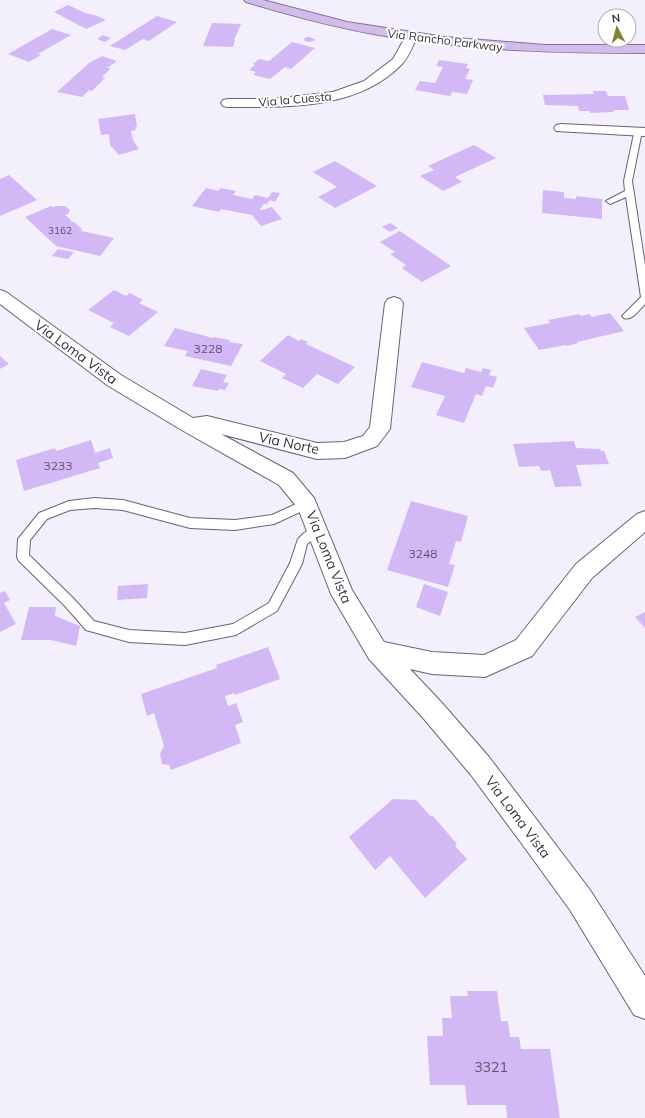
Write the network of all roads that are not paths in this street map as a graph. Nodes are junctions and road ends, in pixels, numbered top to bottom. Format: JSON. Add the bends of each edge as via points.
{"nodes":[{"id":1,"x":250,"y":0,"type":"edge"},
{"id":2,"x":410,"y":37,"type":"junction"},
{"id":3,"x":645,"y":49,"type":"edge"},
{"id":4,"x":228,"y":102,"type":"dead end"},
{"id":5,"x":561,"y":128,"type":"dead end"},
{"id":6,"x":642,"y":132,"type":"edge"},
{"id":7,"x":630,"y":192,"type":"junction"},
{"id":8,"x":610,"y":201,"type":"dead end"},
{"id":9,"x":0,"y":296,"type":"edge"},
{"id":10,"x":645,"y":297,"type":"edge"},
{"id":11,"x":394,"y":303,"type":"dead end"},
{"id":12,"x":627,"y":316,"type":"dead end"},
{"id":13,"x":187,"y":424,"type":"junction"},
{"id":14,"x":308,"y":504,"type":"junction"},
{"id":15,"x":645,"y":520,"type":"edge"},
{"id":16,"x":318,"y":530,"type":"junction"},
{"id":17,"x":377,"y":651,"type":"junction"},
{"id":18,"x":645,"y":1004,"type":"edge"}],
"edges":[{"from":1,"to":2,"type":"main road","name":"Via Rancho Parkway","via":[[288,12]]},
{"from":2,"to":3,"type":"main road","name":"Via Rancho Parkway","via":[[492,46],[580,50]]},
{"from":2,"to":4,"type":"street","name":"Via la Cuesta","via":[[398,61],[369,84],[336,96],[272,103]]},
{"from":5,"to":6,"type":"street"},
{"from":6,"to":7,"type":"lane","via":[[628,181]]},
{"from":7,"to":8,"type":"lane"},
{"from":7,"to":10,"type":"lane"},
{"from":9,"to":13,"type":"street","name":"Via Loma Vista","via":[[114,380]]},
{"from":10,"to":12,"type":"lane"},
{"from":11,"to":13,"type":"street","name":"Via Norte","via":[[380,429],[370,441],[345,450],[317,451],[207,423]]},
{"from":13,"to":14,"type":"street","name":"Via Loma Vista","via":[[286,479]]},
{"from":14,"to":16,"type":"street","name":"Via Loma Vista"},
{"from":14,"to":16,"type":"lane","via":[[274,519],[235,525],[190,523],[123,505],[94,503],[69,506],[43,516],[24,539],[23,557],[90,626],[129,636],[185,639],[236,629],[273,607],[296,564],[302,542]]},
{"from":15,"to":17,"type":"street","via":[[584,571],[524,648],[485,666],[432,663]]},
{"from":16,"to":17,"type":"street","name":"Via Loma Vista","via":[[342,594]]},
{"from":17,"to":18,"type":"street","name":"Via Loma Vista","via":[[480,766],[532,834],[580,900]]}]}
